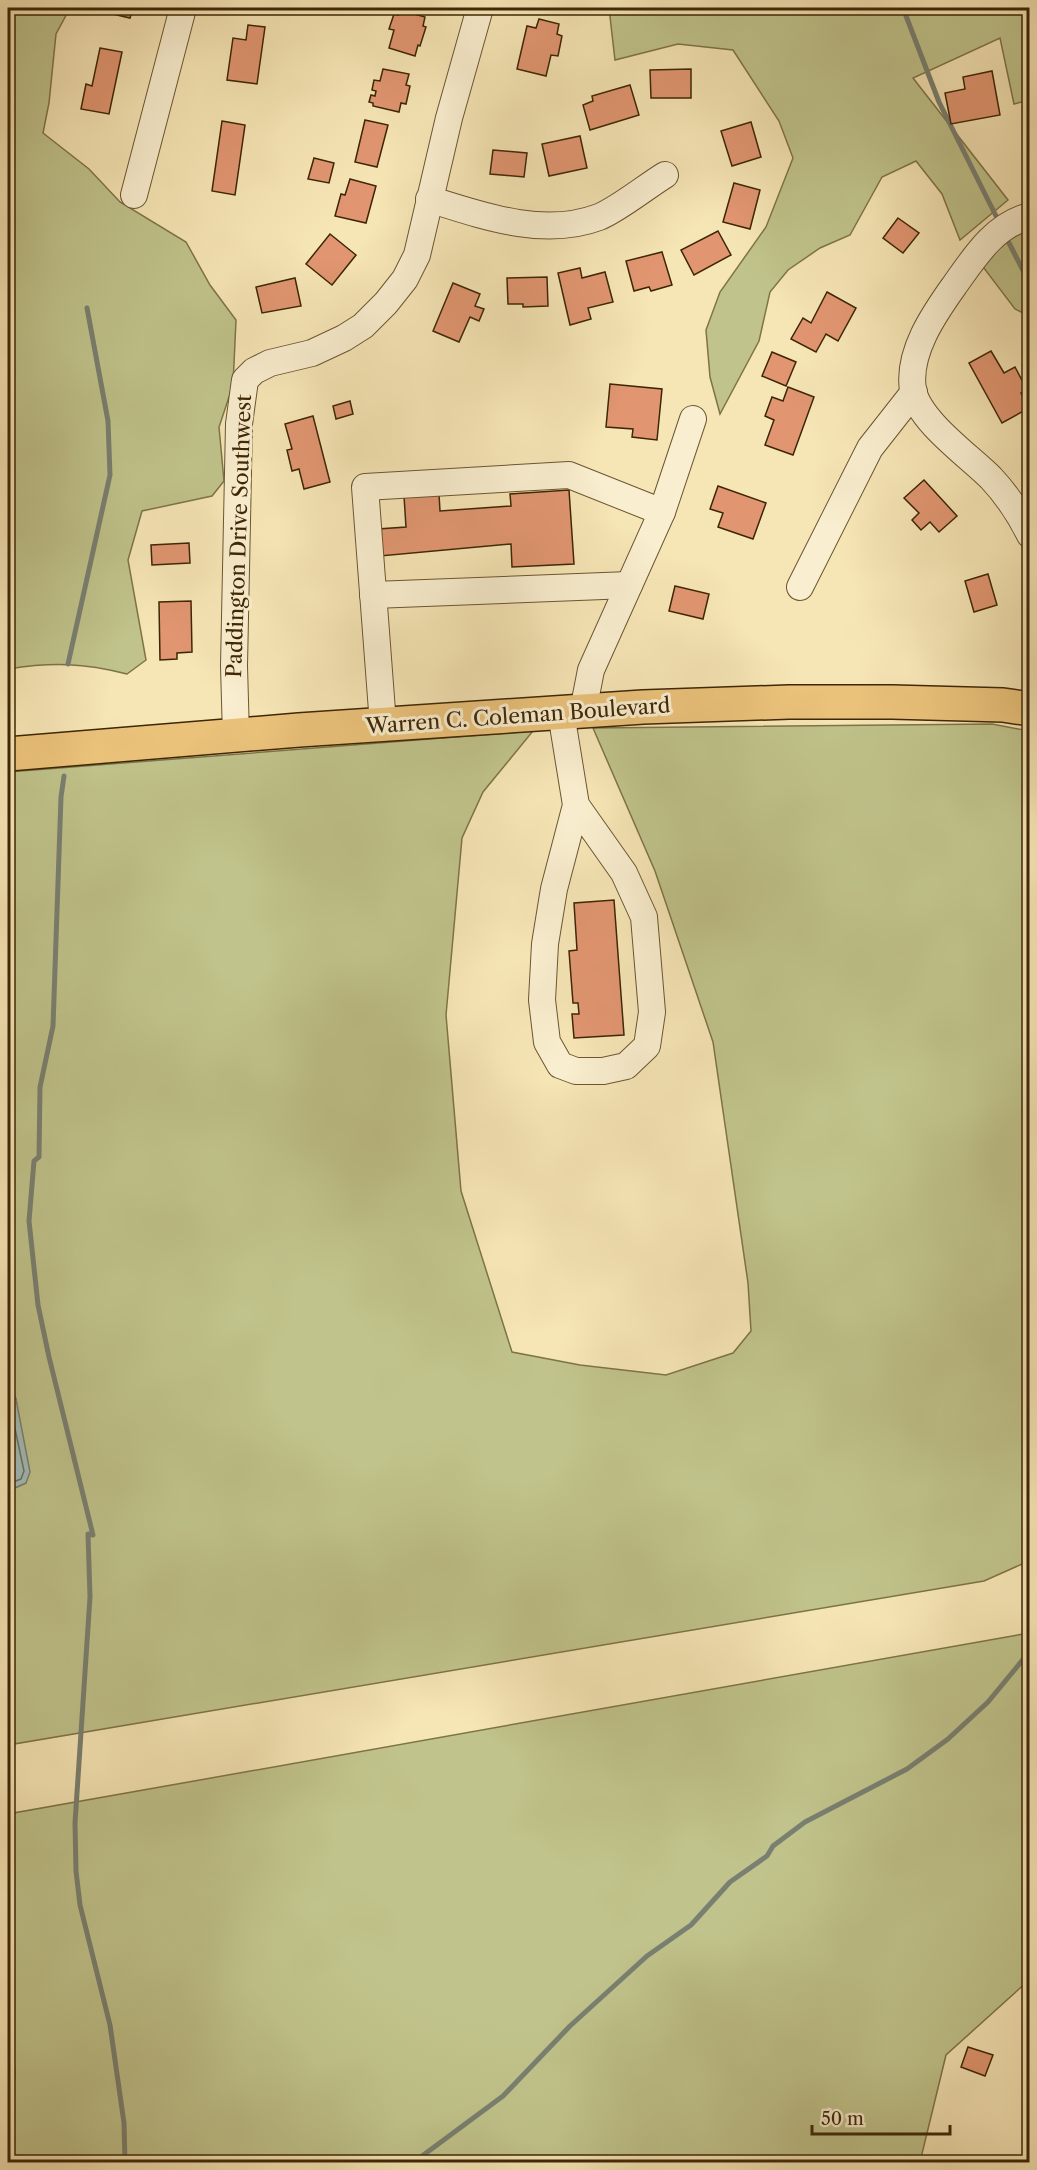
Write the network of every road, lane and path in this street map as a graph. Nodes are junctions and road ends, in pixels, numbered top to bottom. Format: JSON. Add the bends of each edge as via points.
{"nodes":[{"id":1,"x":183,"y":8,"type":"edge"},
{"id":2,"x":480,"y":8,"type":"edge"},
{"id":3,"x":665,"y":174,"type":"dead end"},
{"id":4,"x":134,"y":195,"type":"dead end"},
{"id":5,"x":429,"y":199,"type":"junction"},
{"id":6,"x":1029,"y":216,"type":"edge"},
{"id":7,"x":914,"y":392,"type":"junction"},
{"id":8,"x":693,"y":419,"type":"dead end"},
{"id":9,"x":662,"y":512,"type":"junction"},
{"id":10,"x":1029,"y":535,"type":"edge"},
{"id":11,"x":629,"y":585,"type":"junction"},
{"id":12,"x":800,"y":587,"type":"dead end"},
{"id":13,"x":373,"y":595,"type":"junction"},
{"id":14,"x":1029,"y":709,"type":"edge"},
{"id":15,"x":572,"y":712,"type":"junction"},
{"id":16,"x":383,"y":724,"type":"junction"},
{"id":17,"x":236,"y":736,"type":"junction"},
{"id":18,"x":8,"y":754,"type":"edge"},
{"id":19,"x":576,"y":806,"type":"junction"}],
"edges":[{"from":1,"to":4,"type":"street"},
{"from":2,"to":5,"type":"street","name":"Paddington Drive Southwest"},
{"from":3,"to":5,"type":"street","via":[[602,216],[572,225],[486,217]]},
{"from":5,"to":17,"type":"street","name":"Paddington Drive Southwest","via":[[417,255],[405,279],[363,326],[312,353],[270,363],[245,380],[239,447]]},
{"from":6,"to":7,"type":"street","via":[[1000,231],[981,248],[939,307],[918,350],[912,372]]},
{"from":7,"to":10,"type":"street","via":[[921,409],[937,427],[993,480]]},
{"from":7,"to":12,"type":"street","via":[[870,448]]},
{"from":8,"to":9,"type":"street"},
{"from":9,"to":11,"type":"street"},
{"from":9,"to":13,"type":"street","via":[[569,475],[367,486],[364,488]]},
{"from":11,"to":13,"type":"street"},
{"from":11,"to":15,"type":"street"},
{"from":13,"to":16,"type":"street"},
{"from":14,"to":15,"type":"highway","name":"Warren C. Coleman Boulevard","via":[[881,702]]},
{"from":15,"to":16,"type":"highway","name":"Warren C. Coleman Boulevard"},
{"from":15,"to":19,"type":"street"},
{"from":16,"to":17,"type":"highway","name":"Warren C. Coleman Boulevard"},
{"from":17,"to":18,"type":"highway","name":"Warren C. Coleman Boulevard"},
{"from":19,"to":19,"type":"street","via":[[554,889],[545,944],[542,1000],[547,1042],[560,1065],[576,1071],[603,1071],[626,1066],[647,1046],[652,1012],[644,917],[624,873]]}]}
